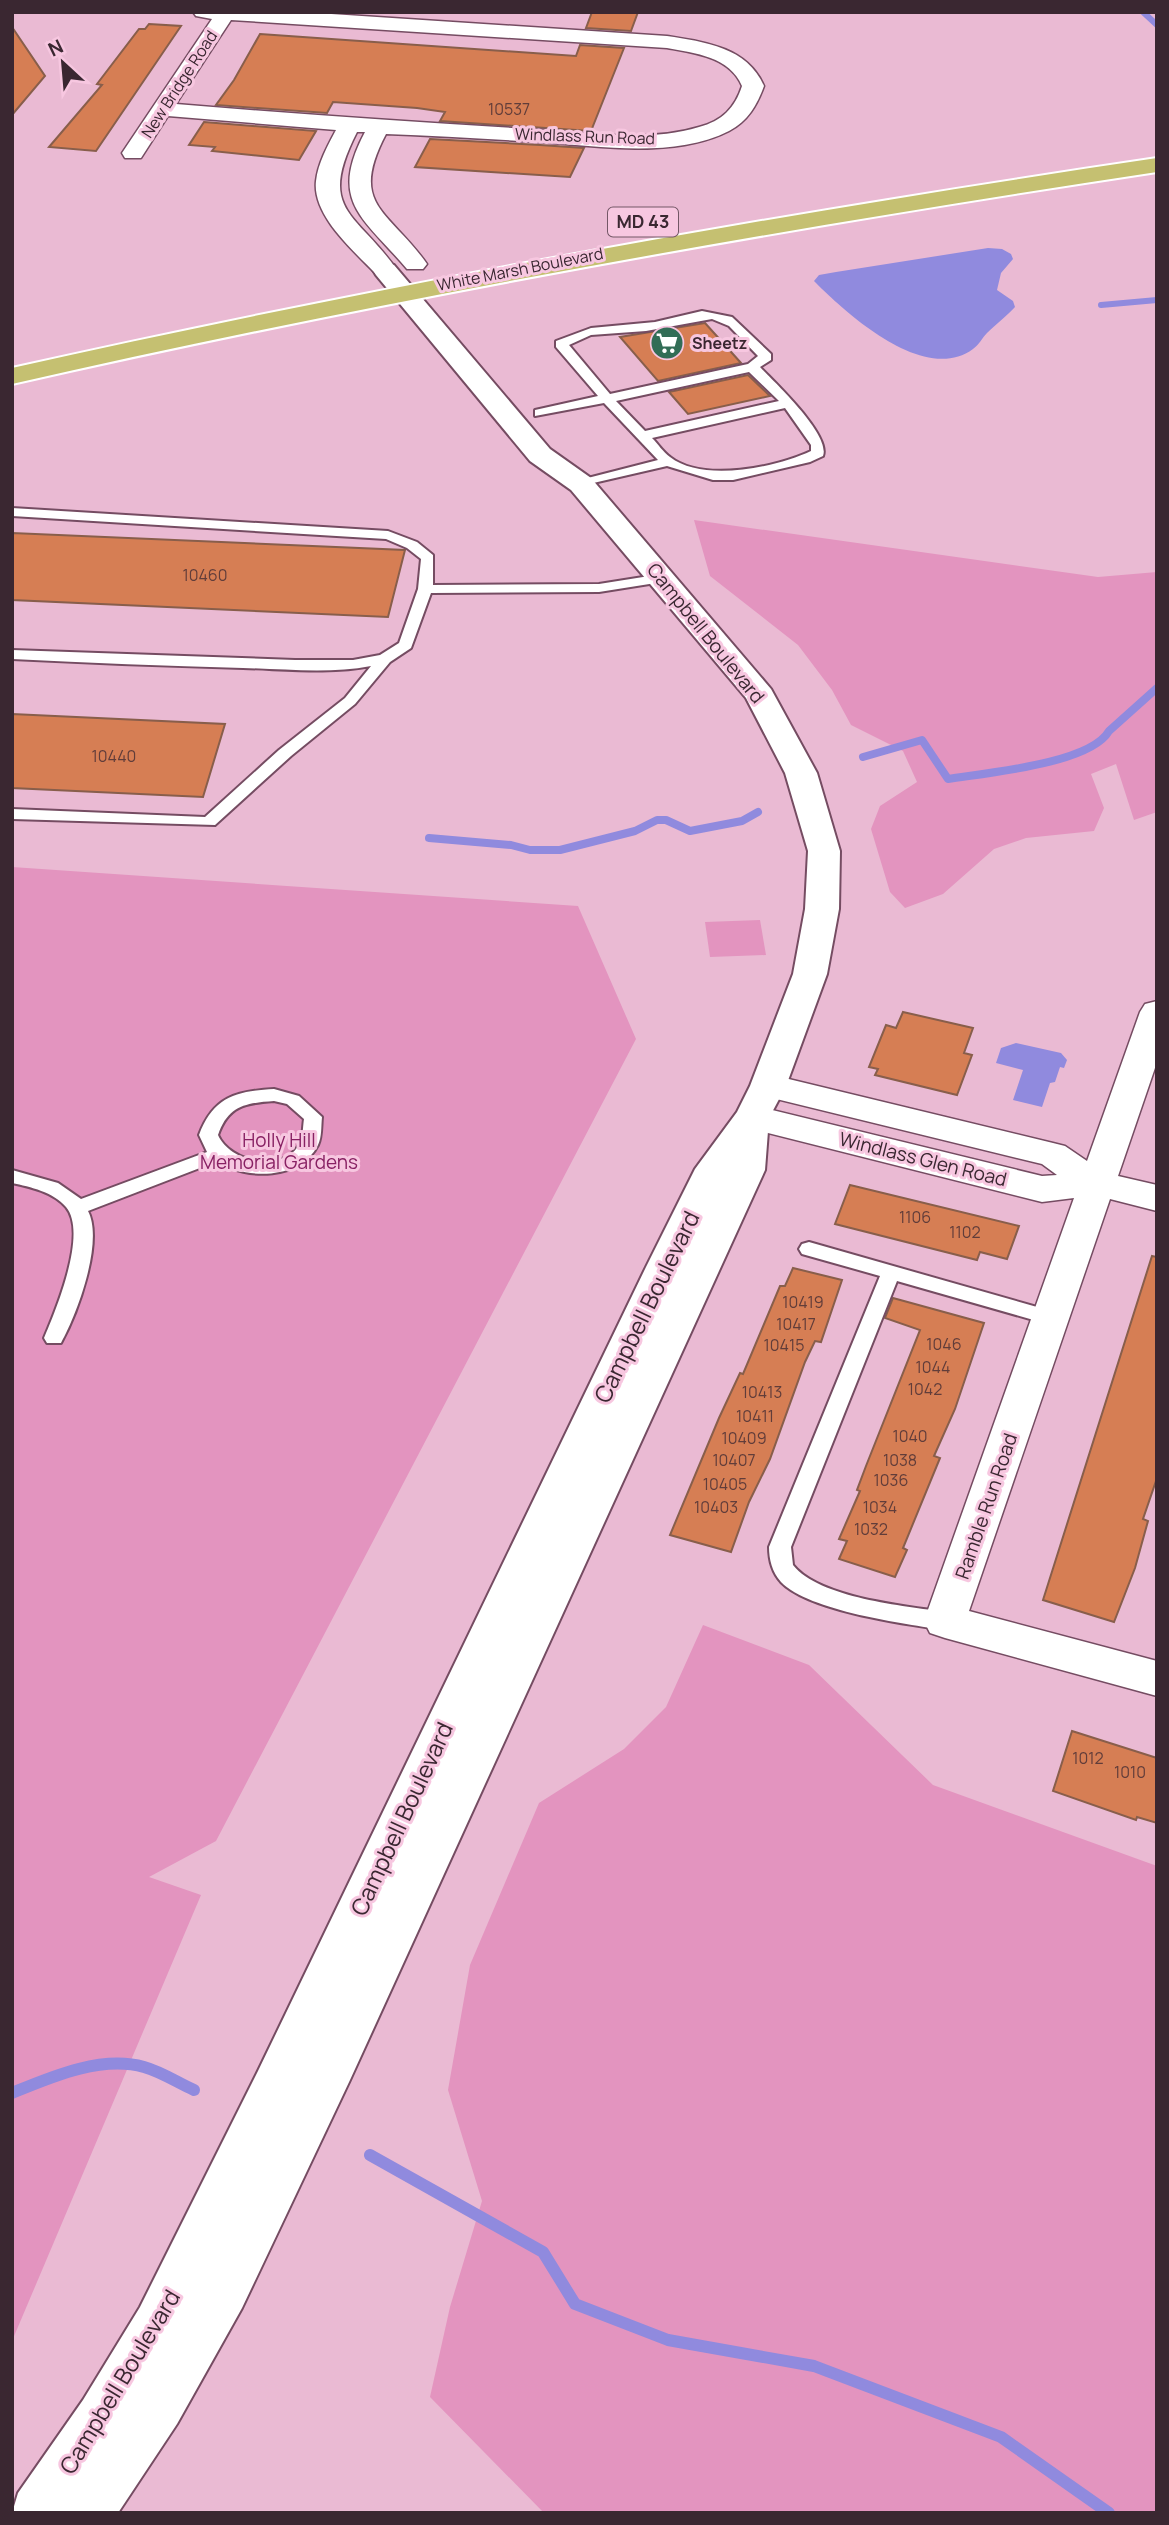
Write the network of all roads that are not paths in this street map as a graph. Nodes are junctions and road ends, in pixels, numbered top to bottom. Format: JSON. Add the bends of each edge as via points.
{"nodes":[{"id":1,"x":203,"y":12,"type":"edge"},
{"id":2,"x":225,"y":14,"type":"edge"},
{"id":3,"x":163,"y":109,"type":"junction"},
{"id":4,"x":350,"y":125,"type":"junction"},
{"id":5,"x":379,"y":126,"type":"junction"},
{"id":6,"x":1157,"y":145,"type":"edge"},
{"id":7,"x":1125,"y":149,"type":"junction"},
{"id":8,"x":133,"y":153,"type":"dead end"},
{"id":9,"x":1157,"y":165,"type":"edge"},
{"id":10,"x":990,"y":167,"type":"dead end"},
{"id":11,"x":373,"y":273,"type":"joint"},
{"id":12,"x":423,"y":276,"type":"junction"},
{"id":13,"x":146,"y":321,"type":"dead end"},
{"id":14,"x":481,"y":345,"type":"dead end"},
{"id":15,"x":12,"y":351,"type":"edge"},
{"id":16,"x":752,"y":367,"type":"junction"},
{"id":17,"x":715,"y":374,"type":"junction"},
{"id":18,"x":12,"y":376,"type":"edge"},
{"id":19,"x":725,"y":385,"type":"dead end"},
{"id":20,"x":606,"y":398,"type":"junction"},
{"id":21,"x":788,"y":403,"type":"junction"},
{"id":22,"x":544,"y":420,"type":"joint"},
{"id":23,"x":642,"y":436,"type":"junction"},
{"id":24,"x":667,"y":463,"type":"junction"},
{"id":25,"x":581,"y":484,"type":"junction"},
{"id":26,"x":12,"y":512,"type":"edge"},
{"id":27,"x":662,"y":578,"type":"junction"},
{"id":28,"x":425,"y":589,"type":"junction"},
{"id":29,"x":12,"y":654,"type":"edge"},
{"id":30,"x":385,"y":659,"type":"junction"},
{"id":31,"x":12,"y":814,"type":"edge"},
{"id":32,"x":1157,"y":1012,"type":"edge"},
{"id":33,"x":760,"y":1102,"type":"junction"},
{"id":34,"x":217,"y":1155,"type":"junction"},
{"id":35,"x":12,"y":1176,"type":"edge"},
{"id":36,"x":1095,"y":1183,"type":"junction"},
{"id":37,"x":1157,"y":1198,"type":"edge"},
{"id":38,"x":78,"y":1207,"type":"junction"},
{"id":39,"x":809,"y":1249,"type":"dead end"},
{"id":40,"x":890,"y":1275,"type":"junction"},
{"id":41,"x":1051,"y":1318,"type":"junction"},
{"id":42,"x":54,"y":1338,"type":"dead end"},
{"id":43,"x":946,"y":1621,"type":"junction"},
{"id":44,"x":1157,"y":1679,"type":"edge"},
{"id":45,"x":37,"y":2513,"type":"edge"},
{"id":46,"x":85,"y":2513,"type":"edge"}],
"edges":[{"from":1,"to":2,"type":"street","name":"Windlass Run Road"},
{"from":2,"to":3,"type":"street","name":"New Bridge Road"},
{"from":2,"to":5,"type":"street","name":"Windlass Run Road","via":[[667,42],[729,59],[746,72],[753,86],[744,110],[721,127],[676,139],[631,141]]},
{"from":3,"to":4,"type":"street","name":"Windlass Run Road"},
{"from":3,"to":8,"type":"street","name":"New Bridge Road"},
{"from":4,"to":5,"type":"street","name":"Windlass Run Road"},
{"from":4,"to":11,"type":"street","name":"Campbell Boulevard","via":[[327,181],[327,196]]},
{"from":5,"to":12,"type":"street","name":"Campbell Boulevard","via":[[359,162],[357,187],[361,200]]},
{"from":6,"to":7,"type":"main road"},
{"from":7,"to":10,"type":"main road"},
{"from":7,"to":12,"type":"main road","via":[[935,187],[614,239]]},
{"from":9,"to":12,"type":"main road","name":"White Marsh Boulevard","number":"MD 43"},
{"from":11,"to":12,"type":"street","name":"Campbell Boulevard"},
{"from":12,"to":14,"type":"street","name":"Campbell Boulevard"},
{"from":12,"to":18,"type":"main road","name":"White Marsh Boulevard","number":"MD 43"},
{"from":12,"to":25,"type":"street","name":"Campbell Boulevard","via":[[540,455]]},
{"from":13,"to":15,"type":"main road"},
{"from":16,"to":17,"type":"lane"},
{"from":16,"to":20,"type":"lane","via":[[766,357],[721,317],[699,315],[563,349]]},
{"from":16,"to":21,"type":"lane"},
{"from":17,"to":19,"type":"lane"},
{"from":17,"to":20,"type":"lane","via":[[688,387]]},
{"from":20,"to":22,"type":"lane"},
{"from":20,"to":23,"type":"lane"},
{"from":21,"to":23,"type":"lane","via":[[747,406]]},
{"from":21,"to":24,"type":"lane","via":[[818,445],[818,453],[733,476]]},
{"from":22,"to":25,"type":"street","name":"Campbell Boulevard","via":[[568,449]]},
{"from":23,"to":24,"type":"lane"},
{"from":24,"to":25,"type":"lane"},
{"from":25,"to":27,"type":"street","name":"Campbell Boulevard"},
{"from":26,"to":28,"type":"lane","via":[[388,535],[428,558]]},
{"from":27,"to":28,"type":"lane","via":[[599,588]]},
{"from":27,"to":33,"type":"street","name":"Campbell Boulevard","via":[[760,695],[801,773],[824,851],[822,909],[810,974]]},
{"from":28,"to":30,"type":"lane","via":[[406,645]]},
{"from":29,"to":30,"type":"lane","via":[[295,665],[353,665]]},
{"from":30,"to":31,"type":"lane","via":[[350,701],[209,822]]},
{"from":32,"to":36,"type":"street","name":"Ramble Run Road"},
{"from":33,"to":36,"type":"street","name":"Windlass Glen Road","via":[[1042,1189]]},
{"from":33,"to":45,"type":"street","name":"Campbell Boulevard","via":[[714,1169],[665,1268],[159,2326]]},
{"from":33,"to":46,"type":"street","name":"Campbell Boulevard","via":[[746,1170],[332,2064],[223,2290],[158,2405]]},
{"from":34,"to":34,"type":"lane","via":[[209,1141],[209,1128],[223,1109],[236,1101],[274,1095],[293,1100],[313,1117],[315,1135],[304,1153],[289,1162],[254,1168]]},
{"from":34,"to":38,"type":"lane"},
{"from":35,"to":38,"type":"lane","via":[[50,1186]]},
{"from":36,"to":37,"type":"street","name":"Windlass Glen Road"},
{"from":36,"to":41,"type":"street","name":"Ramble Run Road"},
{"from":38,"to":42,"type":"lane","via":[[86,1240],[67,1311]]},
{"from":39,"to":40,"type":"lane"},
{"from":40,"to":41,"type":"lane"},
{"from":40,"to":43,"type":"lane","via":[[779,1557],[788,1576],[807,1589],[904,1615]]},
{"from":41,"to":43,"type":"street","name":"Ramble Run Road"},
{"from":43,"to":44,"type":"street"}]}
